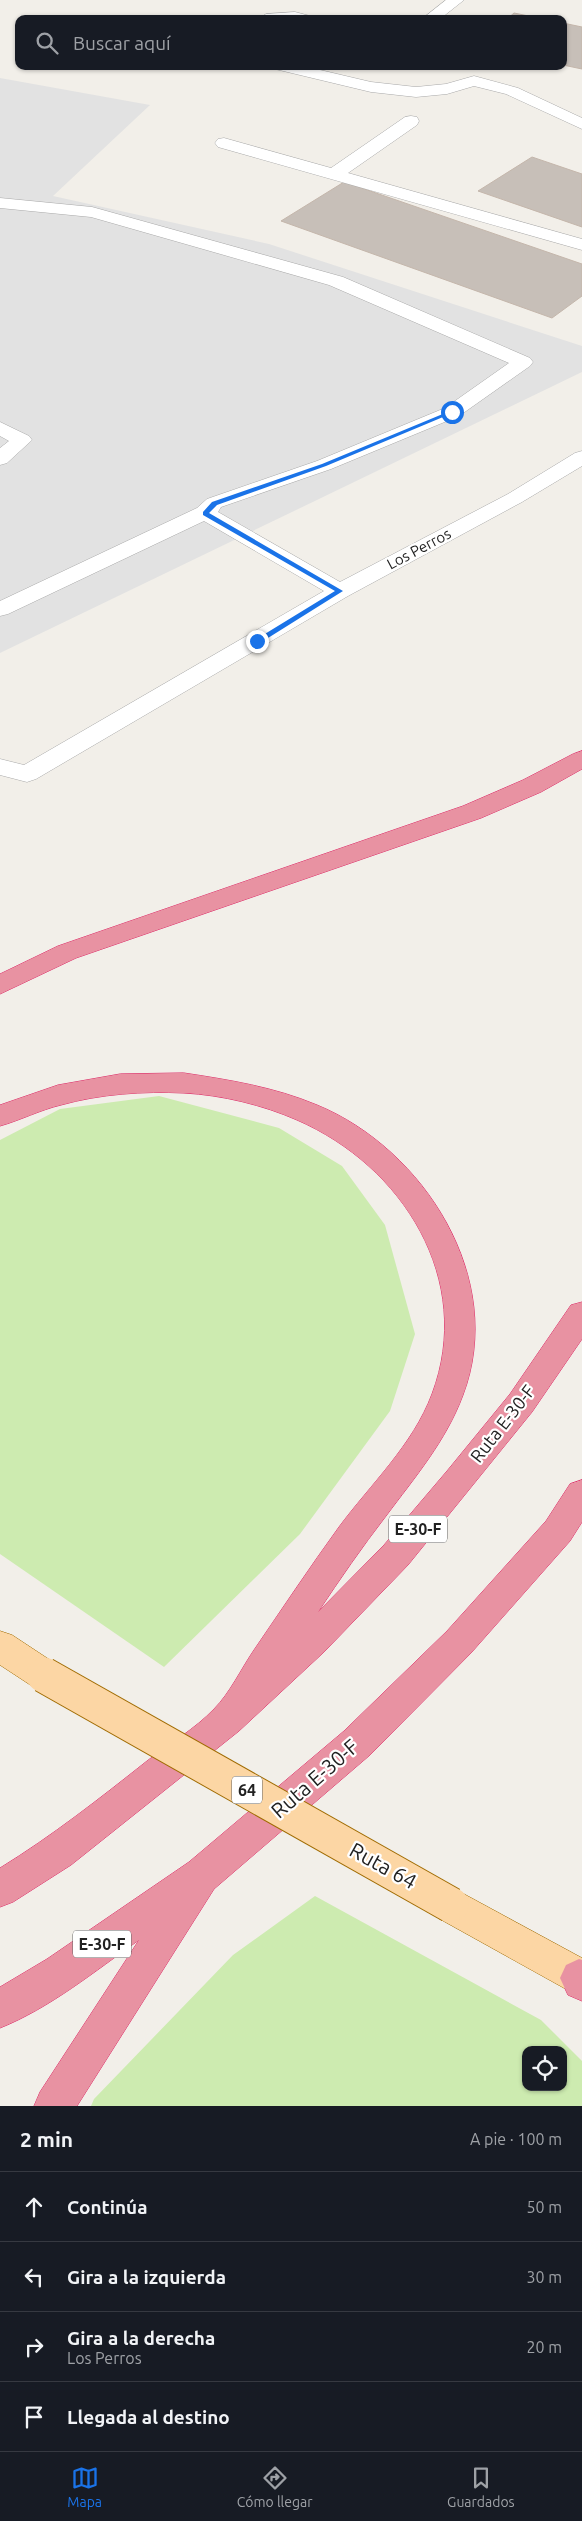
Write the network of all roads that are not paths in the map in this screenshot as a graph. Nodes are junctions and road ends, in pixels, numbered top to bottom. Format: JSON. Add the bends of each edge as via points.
{"nodes":[{"id":1,"x":456,"y":0,"type":"edge"},
{"id":2,"x":435,"y":15,"type":"edge"},
{"id":3,"x":298,"y":70,"type":"edge"},
{"id":4,"x":470,"y":73,"type":"edge"},
{"id":5,"x":411,"y":121,"type":"dead end"},
{"id":6,"x":582,"y":124,"type":"edge"},
{"id":7,"x":224,"y":142,"type":"dead end"},
{"id":8,"x":336,"y":173,"type":"junction"},
{"id":9,"x":0,"y":203,"type":"edge"},
{"id":10,"x":582,"y":245,"type":"edge"},
{"id":11,"x":0,"y":428,"type":"edge"},
{"id":12,"x":582,"y":457,"type":"edge"},
{"id":13,"x":0,"y":459,"type":"edge"},
{"id":14,"x":205,"y":513,"type":"junction"},
{"id":15,"x":340,"y":591,"type":"junction"},
{"id":16,"x":0,"y":608,"type":"edge"},
{"id":17,"x":582,"y":759,"type":"edge"},
{"id":18,"x":0,"y":767,"type":"edge"},
{"id":19,"x":0,"y":985,"type":"edge"},
{"id":20,"x":0,"y":1116,"type":"edge"},
{"id":21,"x":582,"y":1314,"type":"edge"},
{"id":22,"x":582,"y":1494,"type":"edge"},
{"id":23,"x":0,"y":1646,"type":"edge"},
{"id":24,"x":227,"y":1720,"type":"junction"},
{"id":25,"x":202,"y":1875,"type":"junction"},
{"id":26,"x":0,"y":1889,"type":"edge"},
{"id":27,"x":581,"y":1980,"type":"edge"},
{"id":28,"x":0,"y":2009,"type":"edge"},
{"id":29,"x":54,"y":2106,"type":"edge"}],
"edges":[{"from":1,"to":2,"type":"street"},
{"from":3,"to":4,"type":"street","via":[[371,87],[416,92],[447,89]]},
{"from":4,"to":6,"type":"street"},
{"from":5,"to":8,"type":"street"},
{"from":7,"to":8,"type":"street"},
{"from":8,"to":10,"type":"street"},
{"from":9,"to":14,"type":"street","via":[[92,212],[336,281],[522,362],[452,412],[324,465],[214,504]]},
{"from":11,"to":13,"type":"street","via":[[22,440]]},
{"from":12,"to":15,"type":"street","name":"Los Perros","via":[[515,498]]},
{"from":14,"to":15,"type":"street"},
{"from":14,"to":16,"type":"street"},
{"from":15,"to":18,"type":"street","name":"Los Perros","via":[[27,774]]},
{"from":17,"to":19,"type":"highway","via":[[532,786],[472,812],[67,952]]},
{"from":20,"to":24,"type":"highway","via":[[60,1094],[104,1085],[148,1082],[228,1088],[279,1101],[317,1117],[383,1162],[410,1190],[426,1213],[448,1256],[458,1292],[460,1330],[456,1368],[444,1406],[424,1444],[357,1530]]},
{"from":21,"to":24,"type":"highway","name":"Ruta E-30-F","number":"E-30-F","via":[[521,1402],[396,1556],[312,1641]]},
{"from":22,"to":25,"type":"highway","name":"Ruta E-30-F","number":"E-30-F","via":[[558,1530],[459,1642],[357,1743]]},
{"from":23,"to":27,"type":"main road","name":"Ruta 64","number":"64","bridge":true,"via":[[44,1675]]},
{"from":24,"to":26,"type":"highway","via":[[58,1853]]},
{"from":25,"to":28,"type":"highway","name":"Ruta E-30-F","number":"E-30-F"},
{"from":25,"to":29,"type":"highway"}]}
